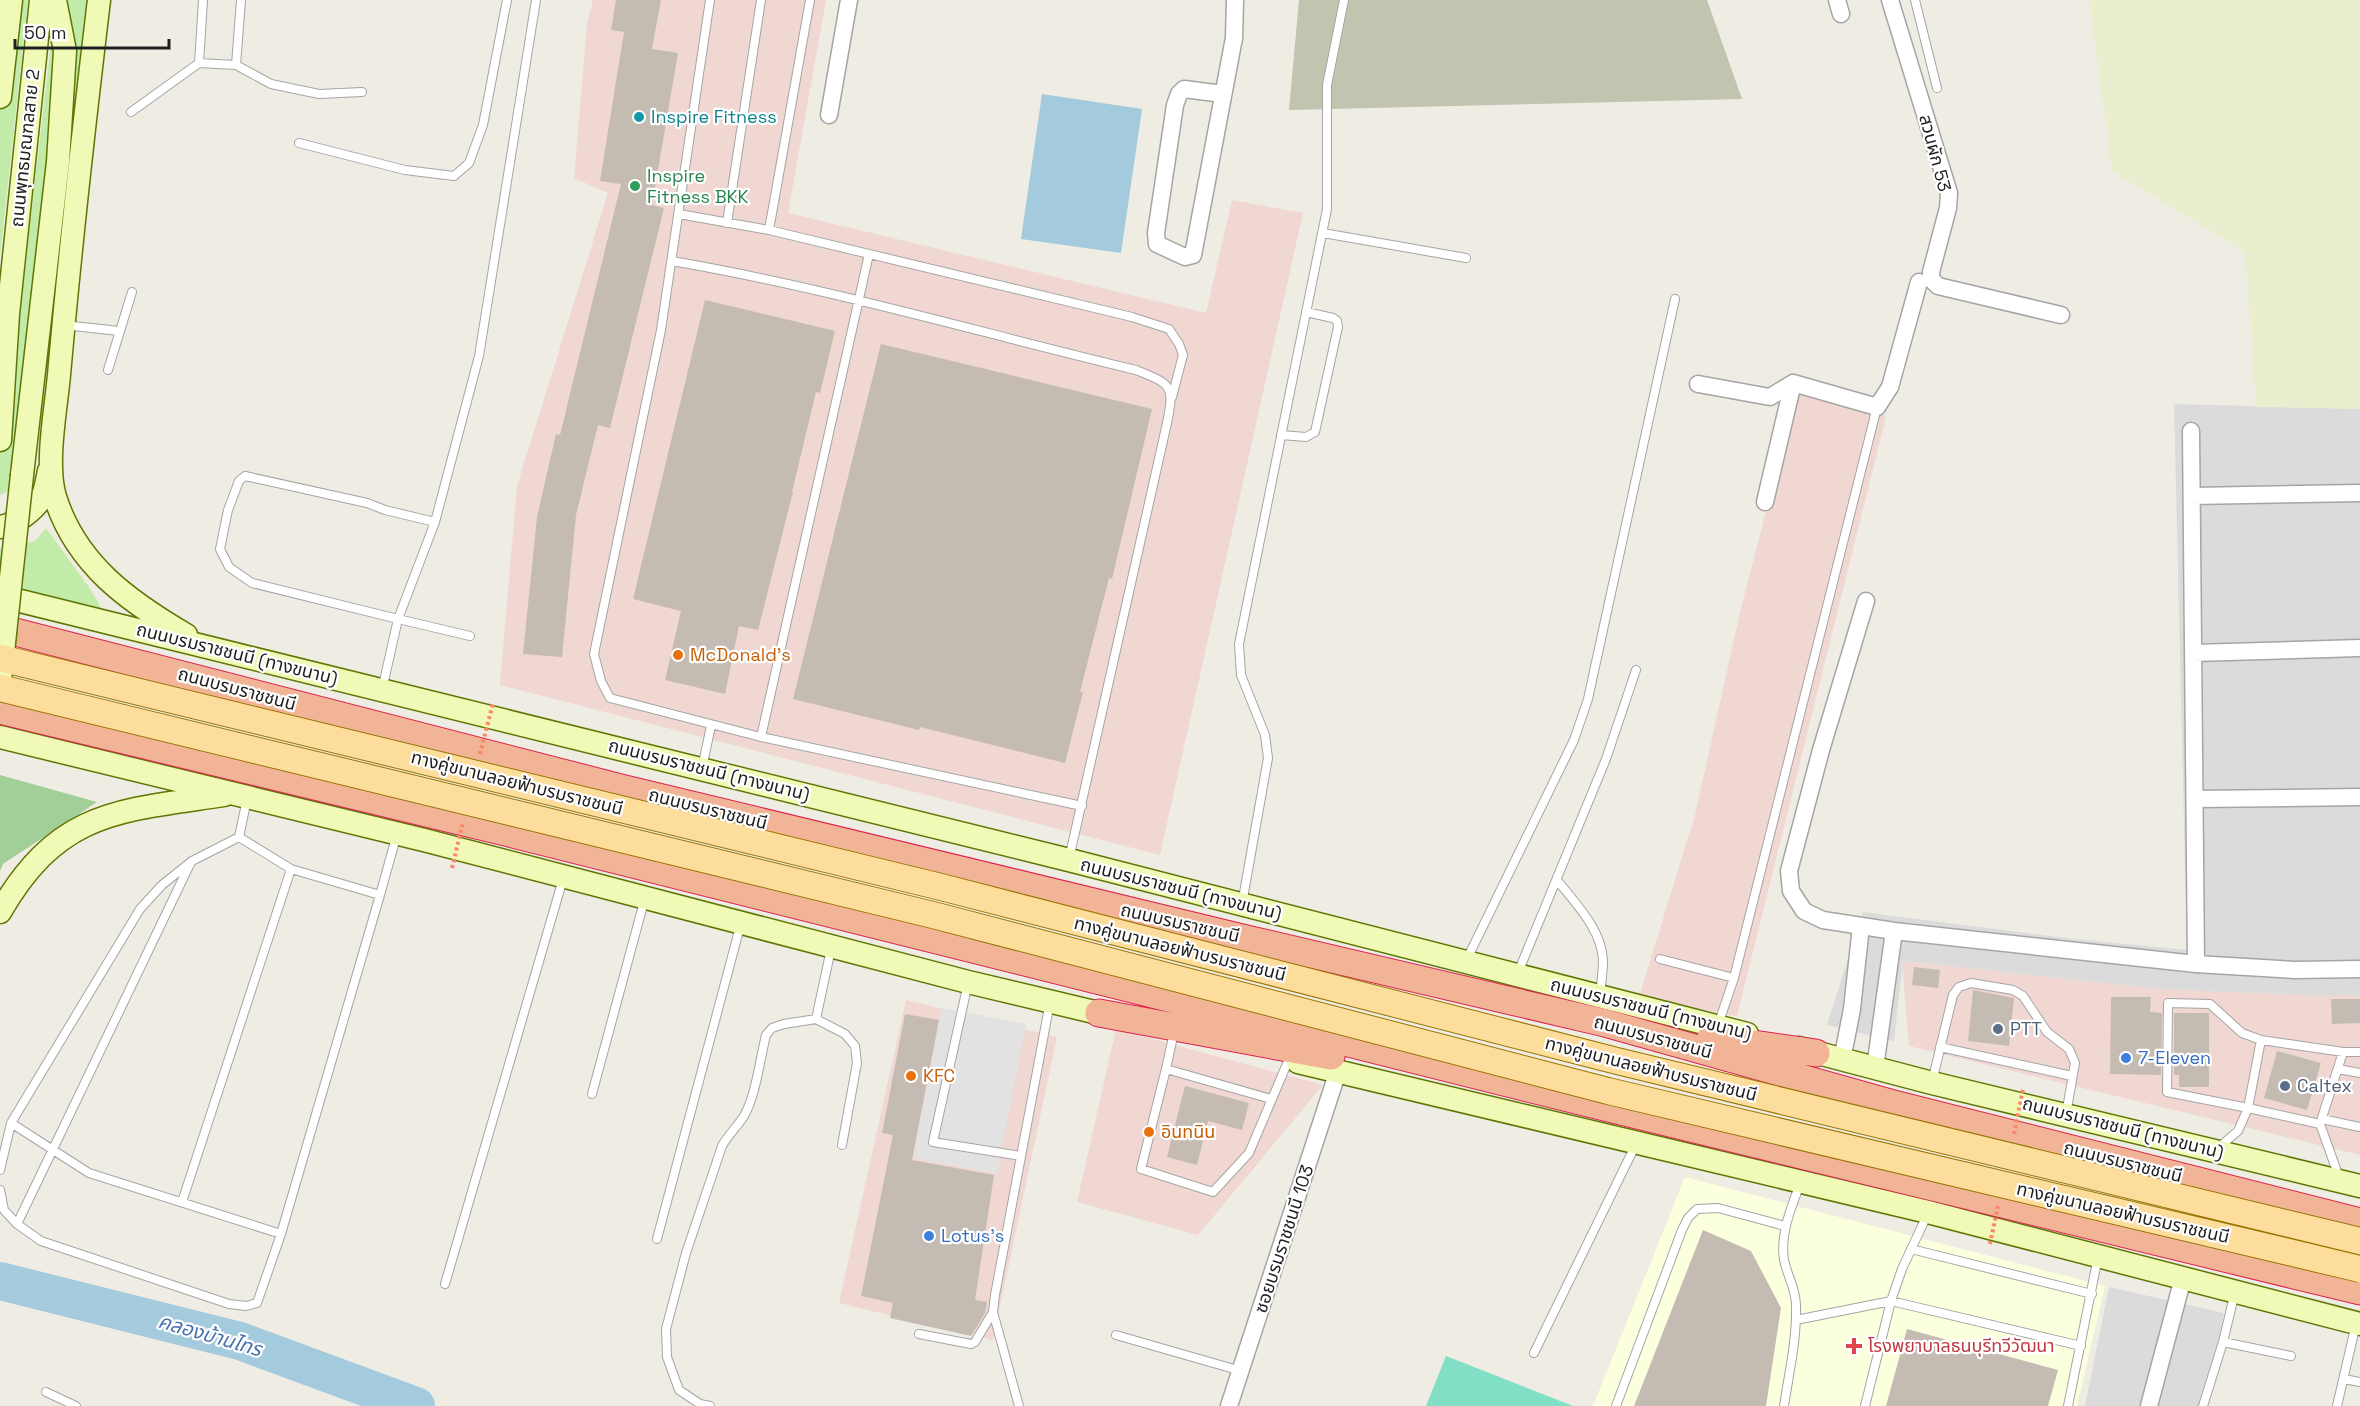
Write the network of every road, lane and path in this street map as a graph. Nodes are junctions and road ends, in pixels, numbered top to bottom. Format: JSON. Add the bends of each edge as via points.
{"nodes":[{"id":1,"x":11,"y":0,"type":"edge"},
{"id":2,"x":41,"y":0,"type":"edge"},
{"id":3,"x":55,"y":0,"type":"edge"},
{"id":4,"x":99,"y":0,"type":"edge"},
{"id":5,"x":203,"y":0,"type":"edge"},
{"id":6,"x":241,"y":0,"type":"edge"},
{"id":7,"x":507,"y":0,"type":"edge"},
{"id":8,"x":536,"y":0,"type":"edge"},
{"id":9,"x":710,"y":0,"type":"edge"},
{"id":10,"x":761,"y":0,"type":"edge"},
{"id":11,"x":810,"y":0,"type":"edge"},
{"id":12,"x":849,"y":0,"type":"edge"},
{"id":13,"x":1235,"y":0,"type":"edge"},
{"id":14,"x":1344,"y":0,"type":"edge"},
{"id":15,"x":1890,"y":0,"type":"edge"},
{"id":16,"x":1914,"y":0,"type":"edge"},
{"id":17,"x":199,"y":63,"type":"junction"},
{"id":18,"x":236,"y":65,"type":"junction"},
{"id":19,"x":1937,"y":88,"type":"dead end"},
{"id":20,"x":362,"y":92,"type":"dead end"},
{"id":21,"x":1223,"y":94,"type":"junction"},
{"id":22,"x":0,"y":97,"type":"edge"},
{"id":23,"x":130,"y":111,"type":"dead end"},
{"id":24,"x":829,"y":115,"type":"dead end"},
{"id":25,"x":299,"y":143,"type":"dead end"},
{"id":26,"x":679,"y":214,"type":"junction"},
{"id":27,"x":726,"y":223,"type":"junction"},
{"id":28,"x":769,"y":230,"type":"junction"},
{"id":29,"x":1323,"y":233,"type":"junction"},
{"id":30,"x":869,"y":254,"type":"junction"},
{"id":31,"x":1466,"y":258,"type":"dead end"},
{"id":32,"x":672,"y":261,"type":"junction"},
{"id":33,"x":1918,"y":282,"type":"dead end"},
{"id":34,"x":132,"y":292,"type":"dead end"},
{"id":35,"x":858,"y":299,"type":"junction"},
{"id":36,"x":1675,"y":299,"type":"dead end"},
{"id":37,"x":1306,"y":312,"type":"junction"},
{"id":38,"x":2061,"y":315,"type":"dead end"},
{"id":39,"x":63,"y":325,"type":"junction"},
{"id":40,"x":120,"y":331,"type":"junction"},
{"id":41,"x":108,"y":370,"type":"dead end"},
{"id":42,"x":1793,"y":383,"type":"junction"},
{"id":43,"x":1698,"y":384,"type":"dead end"},
{"id":44,"x":1172,"y":397,"type":"junction"},
{"id":45,"x":1878,"y":407,"type":"junction"},
{"id":46,"x":2191,"y":431,"type":"dead end"},
{"id":47,"x":1281,"y":435,"type":"junction"},
{"id":48,"x":0,"y":440,"type":"edge"},
{"id":49,"x":51,"y":464,"type":"junction"},
{"id":50,"x":2360,"y":493,"type":"edge"},
{"id":51,"x":2192,"y":496,"type":"junction"},
{"id":52,"x":1765,"y":502,"type":"dead end"},
{"id":53,"x":435,"y":522,"type":"junction"},
{"id":54,"x":0,"y":527,"type":"edge"},
{"id":55,"x":0,"y":596,"type":"edge"},
{"id":56,"x":1866,"y":601,"type":"dead end"},
{"id":57,"x":398,"y":619,"type":"junction"},
{"id":58,"x":0,"y":628,"type":"edge"},
{"id":59,"x":470,"y":636,"type":"dead end"},
{"id":60,"x":207,"y":647,"type":"junction"},
{"id":61,"x":2360,"y":648,"type":"edge"},
{"id":62,"x":2193,"y":653,"type":"junction"},
{"id":63,"x":0,"y":658,"type":"edge"},
{"id":64,"x":1636,"y":670,"type":"dead end"},
{"id":65,"x":0,"y":680,"type":"edge"},
{"id":66,"x":0,"y":688,"type":"edge"},
{"id":67,"x":382,"y":690,"type":"junction"},
{"id":68,"x":0,"y":710,"type":"edge"},
{"id":69,"x":711,"y":726,"type":"junction"},
{"id":70,"x":0,"y":736,"type":"edge"},
{"id":71,"x":760,"y":737,"type":"junction"},
{"id":72,"x":702,"y":768,"type":"junction"},
{"id":73,"x":241,"y":795,"type":"junction"},
{"id":74,"x":2360,"y":797,"type":"edge"},
{"id":75,"x":2196,"y":799,"type":"junction"},
{"id":76,"x":1082,"y":806,"type":"junction"},
{"id":77,"x":397,"y":834,"type":"junction"},
{"id":78,"x":238,"y":837,"type":"junction"},
{"id":79,"x":1069,"y":860,"type":"junction"},
{"id":80,"x":192,"y":861,"type":"junction"},
{"id":81,"x":291,"y":869,"type":"junction"},
{"id":82,"x":564,"y":875,"type":"junction"},
{"id":83,"x":1557,"y":880,"type":"junction"},
{"id":84,"x":380,"y":895,"type":"junction"},
{"id":85,"x":646,"y":897,"type":"junction"},
{"id":86,"x":1242,"y":905,"type":"junction"},
{"id":87,"x":0,"y":912,"type":"edge"},
{"id":88,"x":741,"y":923,"type":"junction"},
{"id":89,"x":1861,"y":926,"type":"junction"},
{"id":90,"x":1894,"y":931,"type":"junction"},
{"id":91,"x":831,"y":946,"type":"junction"},
{"id":92,"x":1660,"y":959,"type":"dead end"},
{"id":93,"x":1466,"y":962,"type":"junction"},
{"id":94,"x":2196,"y":964,"type":"junction"},
{"id":95,"x":2360,"y":969,"type":"edge"},
{"id":96,"x":1516,"y":975,"type":"junction"},
{"id":97,"x":1734,"y":978,"type":"junction"},
{"id":98,"x":968,"y":982,"type":"junction"},
{"id":99,"x":1600,"y":996,"type":"junction"},
{"id":100,"x":1050,"y":1002,"type":"junction"},
{"id":101,"x":1099,"y":1013,"type":"junction"},
{"id":102,"x":816,"y":1019,"type":"junction"},
{"id":103,"x":1605,"y":1023,"type":"junction"},
{"id":104,"x":1718,"y":1025,"type":"junction"},
{"id":105,"x":1174,"y":1031,"type":"junction"},
{"id":106,"x":2262,"y":1040,"type":"junction"},
{"id":107,"x":1940,"y":1047,"type":"junction"},
{"id":108,"x":2343,"y":1052,"type":"junction"},
{"id":109,"x":2360,"y":1052,"type":"edge"},
{"id":110,"x":1816,"y":1053,"type":"junction"},
{"id":111,"x":1289,"y":1059,"type":"junction"},
{"id":112,"x":1842,"y":1060,"type":"junction"},
{"id":113,"x":1875,"y":1068,"type":"junction"},
{"id":114,"x":2338,"y":1068,"type":"junction"},
{"id":115,"x":1166,"y":1069,"type":"junction"},
{"id":116,"x":1338,"y":1071,"type":"junction"},
{"id":117,"x":2360,"y":1073,"type":"edge"},
{"id":118,"x":2072,"y":1076,"type":"junction"},
{"id":119,"x":1932,"y":1083,"type":"junction"},
{"id":120,"x":592,"y":1094,"type":"dead end"},
{"id":121,"x":1271,"y":1099,"type":"junction"},
{"id":122,"x":1604,"y":1107,"type":"junction"},
{"id":123,"x":2248,"y":1108,"type":"junction"},
{"id":124,"x":2066,"y":1115,"type":"junction"},
{"id":125,"x":2321,"y":1121,"type":"junction"},
{"id":126,"x":11,"y":1123,"type":"junction"},
{"id":127,"x":2360,"y":1127,"type":"edge"},
{"id":128,"x":1638,"y":1141,"type":"junction"},
{"id":129,"x":842,"y":1145,"type":"dead end"},
{"id":130,"x":52,"y":1149,"type":"junction"},
{"id":131,"x":2215,"y":1151,"type":"junction"},
{"id":132,"x":1021,"y":1156,"type":"junction"},
{"id":133,"x":0,"y":1170,"type":"edge"},
{"id":134,"x":1801,"y":1181,"type":"junction"},
{"id":135,"x":2351,"y":1184,"type":"edge"},
{"id":136,"x":0,"y":1190,"type":"edge"},
{"id":137,"x":182,"y":1202,"type":"junction"},
{"id":138,"x":1928,"y":1212,"type":"junction"},
{"id":139,"x":2360,"y":1222,"type":"edge"},
{"id":140,"x":17,"y":1224,"type":"junction"},
{"id":141,"x":1785,"y":1226,"type":"junction"},
{"id":142,"x":281,"y":1234,"type":"junction"},
{"id":143,"x":657,"y":1239,"type":"dead end"},
{"id":144,"x":2360,"y":1241,"type":"edge"},
{"id":145,"x":1911,"y":1249,"type":"junction"},
{"id":146,"x":2098,"y":1257,"type":"junction"},
{"id":147,"x":2360,"y":1269,"type":"edge"},
{"id":148,"x":2183,"y":1278,"type":"junction"},
{"id":149,"x":445,"y":1284,"type":"dead end"},
{"id":150,"x":2235,"y":1292,"type":"junction"},
{"id":151,"x":2360,"y":1292,"type":"edge"},
{"id":152,"x":2092,"y":1294,"type":"junction"},
{"id":153,"x":1891,"y":1301,"type":"junction"},
{"id":154,"x":993,"y":1312,"type":"junction"},
{"id":155,"x":1796,"y":1320,"type":"junction"},
{"id":156,"x":2358,"y":1324,"type":"edge"},
{"id":157,"x":919,"y":1334,"type":"dead end"},
{"id":158,"x":1116,"y":1335,"type":"dead end"},
{"id":159,"x":2223,"y":1342,"type":"junction"},
{"id":160,"x":2080,"y":1346,"type":"junction"},
{"id":161,"x":1534,"y":1353,"type":"dead end"},
{"id":162,"x":2291,"y":1356,"type":"dead end"},
{"id":163,"x":1241,"y":1371,"type":"junction"},
{"id":164,"x":2344,"y":1379,"type":"junction"},
{"id":165,"x":2360,"y":1382,"type":"edge"},
{"id":166,"x":46,"y":1392,"type":"dead end"},
{"id":167,"x":76,"y":1406,"type":"edge"},
{"id":168,"x":710,"y":1406,"type":"edge"},
{"id":169,"x":1019,"y":1406,"type":"edge"},
{"id":170,"x":1229,"y":1406,"type":"edge"},
{"id":171,"x":1616,"y":1406,"type":"edge"},
{"id":172,"x":1784,"y":1406,"type":"edge"},
{"id":173,"x":1865,"y":1406,"type":"edge"},
{"id":174,"x":2068,"y":1406,"type":"edge"},
{"id":175,"x":2149,"y":1406,"type":"edge"},
{"id":176,"x":2203,"y":1406,"type":"edge"},
{"id":177,"x":2337,"y":1406,"type":"edge"}],
"edges":[{"from":1,"to":22,"type":"main road","name":"ถนนพุทธมณฑลสาย 2"},
{"from":2,"to":48,"type":"main road","name":"ถนนพุทธมณฑลสาย 2","via":[[8,314]]},
{"from":3,"to":65,"type":"main road","bridge":true,"via":[[65,51],[58,162]]},
{"from":4,"to":39,"type":"main road"},
{"from":5,"to":17,"type":"lane"},
{"from":6,"to":18,"type":"lane"},
{"from":7,"to":25,"type":"lane","via":[[483,125],[469,163],[454,176],[405,170]]},
{"from":8,"to":53,"type":"lane","via":[[479,356]]},
{"from":9,"to":26,"type":"lane"},
{"from":10,"to":27,"type":"lane"},
{"from":11,"to":28,"type":"lane"},
{"from":12,"to":24,"type":"street"},
{"from":13,"to":21,"type":"street","via":[[1234,38]]},
{"from":14,"to":29,"type":"lane","via":[[1327,85],[1327,210]]},
{"from":15,"to":38,"type":"street","name":"สวนผัก 53","via":[[1949,192],[1931,279],[1938,286]]},
{"from":16,"to":19,"type":"lane"},
{"from":17,"to":18,"type":"lane"},
{"from":17,"to":23,"type":"lane"},
{"from":18,"to":20,"type":"lane","via":[[271,84],[319,94]]},
{"from":21,"to":21,"type":"street","via":[[1193,255],[1185,257],[1156,244],[1175,105],[1184,89]]},
{"from":26,"to":27,"type":"lane"},
{"from":26,"to":32,"type":"lane"},
{"from":27,"to":28,"type":"lane"},
{"from":28,"to":30,"type":"lane"},
{"from":29,"to":31,"type":"lane"},
{"from":29,"to":37,"type":"lane"},
{"from":30,"to":35,"type":"lane"},
{"from":30,"to":44,"type":"lane","via":[[1170,329],[1183,355]]},
{"from":32,"to":35,"type":"lane"},
{"from":32,"to":69,"type":"lane","via":[[594,654],[610,698]]},
{"from":33,"to":45,"type":"street","via":[[1890,387]]},
{"from":34,"to":40,"type":"lane"},
{"from":35,"to":44,"type":"lane","via":[[1136,370],[1164,381]]},
{"from":35,"to":71,"type":"lane"},
{"from":36,"to":93,"type":"lane","via":[[1588,699],[1574,740]]},
{"from":37,"to":47,"type":"lane"},
{"from":37,"to":47,"type":"lane","via":[[1333,318],[1338,327],[1315,432],[1306,437]]},
{"from":39,"to":40,"type":"lane"},
{"from":39,"to":49,"type":"main road"},
{"from":40,"to":41,"type":"lane"},
{"from":42,"to":43,"type":"street","via":[[1770,397]]},
{"from":42,"to":45,"type":"street"},
{"from":42,"to":52,"type":"street"},
{"from":44,"to":76,"type":"lane"},
{"from":45,"to":97,"type":"lane"},
{"from":46,"to":51,"type":"street"},
{"from":47,"to":86,"type":"lane","via":[[1239,644],[1241,675],[1265,735],[1268,758]]},
{"from":49,"to":54,"type":"main road","via":[[43,495],[32,508]]},
{"from":49,"to":60,"type":"main road","via":[[55,495],[67,525],[102,577],[147,612]]},
{"from":50,"to":51,"type":"street"},
{"from":51,"to":62,"type":"street"},
{"from":53,"to":57,"type":"lane"},
{"from":53,"to":57,"type":"lane","via":[[255,476],[239,481],[220,549],[229,567],[252,583]]},
{"from":55,"to":60,"type":"main road","name":"ถนนบรมราชชนนี (ทางขนาน)"},
{"from":56,"to":89,"type":"street","via":[[1789,870],[1791,891],[1804,910],[1823,920]]},
{"from":57,"to":59,"type":"lane"},
{"from":57,"to":67,"type":"lane"},
{"from":58,"to":103,"type":"highway","name":"ถนนบรมราชชนนี","via":[[621,788]]},
{"from":60,"to":67,"type":"main road","name":"ถนนบรมราชชนนี (ทางขนาน)"},
{"from":61,"to":62,"type":"street"},
{"from":62,"to":75,"type":"street"},
{"from":63,"to":144,"type":"main road","name":"ทางคู่ขนานลอยฟ้าบรมราชชนนี","bridge":true,"via":[[941,887],[1617,1061]]},
{"from":64,"to":83,"type":"lane","via":[[1606,759]]},
{"from":66,"to":147,"type":"main road","name":"ทางคู่ขนานลอยฟ้าบรมราชชนนี","bridge":true,"via":[[945,918],[1620,1093]]},
{"from":67,"to":72,"type":"main road","name":"ถนนบรมราชชนนี (ทางขนาน)"},
{"from":68,"to":122,"type":"highway"},
{"from":69,"to":71,"type":"lane"},
{"from":69,"to":72,"type":"lane"},
{"from":70,"to":73,"type":"main road"},
{"from":71,"to":76,"type":"lane"},
{"from":72,"to":79,"type":"main road","name":"ถนนบรมราชชนนี (ทางขนาน)"},
{"from":73,"to":77,"type":"main road"},
{"from":73,"to":78,"type":"lane"},
{"from":73,"to":87,"type":"main road","via":[[102,816],[54,844],[32,865]]},
{"from":74,"to":75,"type":"street"},
{"from":75,"to":94,"type":"street"},
{"from":76,"to":79,"type":"lane"},
{"from":77,"to":82,"type":"main road"},
{"from":77,"to":84,"type":"lane"},
{"from":78,"to":80,"type":"lane"},
{"from":78,"to":81,"type":"lane"},
{"from":79,"to":86,"type":"main road","name":"ถนนบรมราชชนนี (ทางขนาน)"},
{"from":80,"to":126,"type":"lane","via":[[140,909]]},
{"from":80,"to":130,"type":"lane"},
{"from":81,"to":84,"type":"lane"},
{"from":81,"to":137,"type":"lane"},
{"from":82,"to":85,"type":"main road"},
{"from":82,"to":149,"type":"lane"},
{"from":83,"to":96,"type":"lane"},
{"from":83,"to":99,"type":"lane","via":[[1599,939],[1603,960]]},
{"from":84,"to":142,"type":"lane"},
{"from":85,"to":88,"type":"main road"},
{"from":85,"to":120,"type":"lane"},
{"from":86,"to":93,"type":"main road","name":"ถนนบรมราชชนนี (ทางขนาน)"},
{"from":88,"to":91,"type":"main road"},
{"from":88,"to":143,"type":"lane"},
{"from":89,"to":90,"type":"street"},
{"from":89,"to":112,"type":"street"},
{"from":90,"to":94,"type":"street"},
{"from":90,"to":113,"type":"street"},
{"from":91,"to":98,"type":"main road"},
{"from":91,"to":102,"type":"lane"},
{"from":92,"to":97,"type":"lane"},
{"from":93,"to":96,"type":"main road","name":"ถนนบรมราชชนนี (ทางขนาน)"},
{"from":94,"to":95,"type":"street"},
{"from":96,"to":99,"type":"main road","name":"ถนนบรมราชชนนี (ทางขนาน)"},
{"from":97,"to":104,"type":"lane"},
{"from":98,"to":100,"type":"main road"},
{"from":98,"to":132,"type":"lane","via":[[933,1142]]},
{"from":99,"to":104,"type":"main road","name":"ถนนบรมราชชนนี (ทางขนาน)"},
{"from":100,"to":101,"type":"main road"},
{"from":100,"to":132,"type":"lane"},
{"from":101,"to":105,"type":"main road"},
{"from":101,"to":122,"type":"highway"},
{"from":102,"to":129,"type":"lane","via":[[845,1034],[855,1046],[857,1063]]},
{"from":102,"to":168,"type":"lane","via":[[784,1024],[766,1035],[748,1106],[722,1146],[686,1254],[666,1329],[667,1356],[678,1390]]},
{"from":103,"to":110,"type":"highway"},
{"from":103,"to":139,"type":"highway","name":"ถนนบรมราชชนนี","via":[[1890,1103]]},
{"from":104,"to":110,"type":"main road","name":"ถนนบรมราชชนนี (ทางขนาน)"},
{"from":105,"to":111,"type":"main road"},
{"from":105,"to":115,"type":"lane"},
{"from":106,"to":108,"type":"lane"},
{"from":106,"to":123,"type":"lane"},
{"from":106,"to":123,"type":"lane","via":[[2242,1033],[2210,1004],[2168,1003],[2167,1092]]},
{"from":107,"to":118,"type":"lane"},
{"from":107,"to":118,"type":"lane","via":[[1953,995],[1959,987],[1971,983],[2013,990],[2023,996],[2047,1032],[2069,1049],[2074,1063]]},
{"from":107,"to":119,"type":"lane"},
{"from":108,"to":109,"type":"lane"},
{"from":108,"to":114,"type":"lane"},
{"from":110,"to":112,"type":"main road","name":"ถนนบรมราชชนนี (ทางขนาน)"},
{"from":111,"to":116,"type":"main road"},
{"from":111,"to":121,"type":"lane"},
{"from":112,"to":113,"type":"main road","name":"ถนนบรมราชชนนี (ทางขนาน)"},
{"from":113,"to":119,"type":"main road","name":"ถนนบรมราชชนนี (ทางขนาน)"},
{"from":114,"to":117,"type":"lane"},
{"from":114,"to":125,"type":"lane"},
{"from":115,"to":121,"type":"lane"},
{"from":115,"to":121,"type":"lane","via":[[1141,1169],[1213,1192],[1249,1153]]},
{"from":116,"to":128,"type":"main road"},
{"from":116,"to":163,"type":"street","name":"ซอยบรมราชชนนี 103"},
{"from":118,"to":124,"type":"lane"},
{"from":119,"to":124,"type":"main road","name":"ถนนบรมราชชนนี (ทางขนาน)"},
{"from":122,"to":151,"type":"highway"},
{"from":123,"to":125,"type":"lane"},
{"from":123,"to":131,"type":"lane","via":[[2238,1131]]},
{"from":124,"to":131,"type":"main road","name":"ถนนบรมราชชนนี (ทางขนาน)"},
{"from":125,"to":127,"type":"lane"},
{"from":125,"to":135,"type":"lane"},
{"from":126,"to":130,"type":"lane"},
{"from":126,"to":133,"type":"lane"},
{"from":128,"to":134,"type":"main road"},
{"from":128,"to":161,"type":"lane"},
{"from":130,"to":137,"type":"lane","via":[[89,1173]]},
{"from":130,"to":140,"type":"lane"},
{"from":131,"to":135,"type":"main road","name":"ถนนบรมราชชนนี (ทางขนาน)"},
{"from":132,"to":154,"type":"lane"},
{"from":134,"to":138,"type":"main road"},
{"from":134,"to":141,"type":"lane"},
{"from":136,"to":140,"type":"lane","via":[[4,1210]]},
{"from":137,"to":142,"type":"lane"},
{"from":138,"to":145,"type":"lane"},
{"from":138,"to":146,"type":"main road"},
{"from":140,"to":142,"type":"lane","via":[[41,1241],[229,1304],[246,1306],[257,1303]]},
{"from":141,"to":155,"type":"lane","via":[[1783,1246],[1796,1302]]},
{"from":141,"to":171,"type":"lane","via":[[1718,1208],[1697,1209],[1682,1230]]},
{"from":145,"to":152,"type":"lane"},
{"from":145,"to":153,"type":"lane"},
{"from":146,"to":148,"type":"main road"},
{"from":146,"to":152,"type":"lane"},
{"from":148,"to":150,"type":"main road"},
{"from":148,"to":175,"type":"street"},
{"from":150,"to":156,"type":"main road"},
{"from":150,"to":159,"type":"lane"},
{"from":152,"to":160,"type":"lane"},
{"from":153,"to":155,"type":"lane"},
{"from":153,"to":160,"type":"lane"},
{"from":153,"to":173,"type":"lane"},
{"from":154,"to":157,"type":"lane","via":[[971,1344]]},
{"from":154,"to":169,"type":"lane"},
{"from":155,"to":172,"type":"lane"},
{"from":156,"to":164,"type":"lane"},
{"from":158,"to":163,"type":"lane"},
{"from":159,"to":162,"type":"lane"},
{"from":159,"to":176,"type":"lane"},
{"from":160,"to":174,"type":"lane"},
{"from":163,"to":170,"type":"street","name":"ซอยบรมราชชนนี 103"},
{"from":164,"to":165,"type":"lane"},
{"from":164,"to":177,"type":"lane"},
{"from":166,"to":167,"type":"lane"}]}
